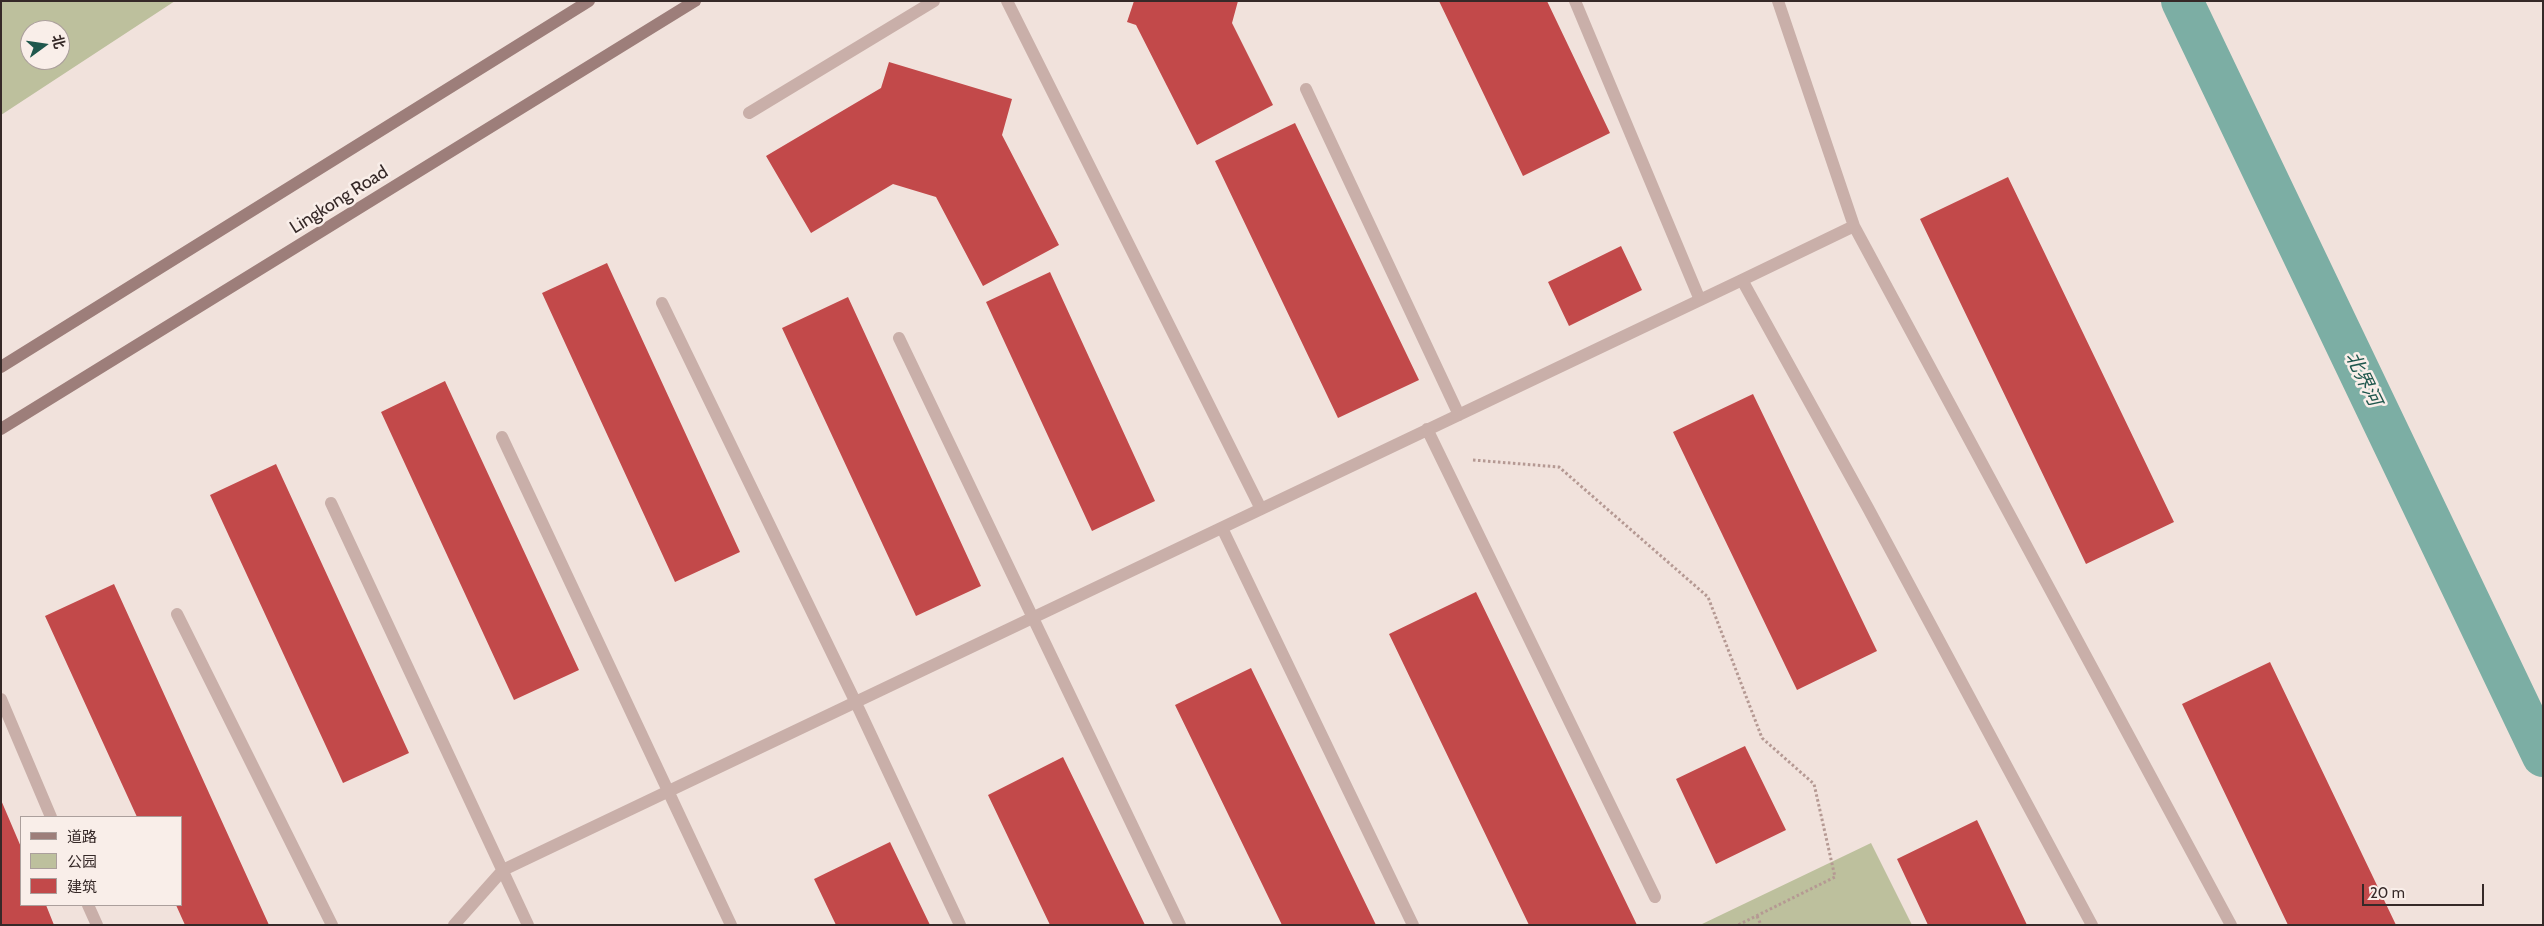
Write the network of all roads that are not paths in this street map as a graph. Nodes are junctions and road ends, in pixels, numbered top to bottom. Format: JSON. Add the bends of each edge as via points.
{"nodes":[{"id":1,"x":589,"y":1,"type":"edge"},
{"id":2,"x":695,"y":1,"type":"edge"},
{"id":3,"x":934,"y":1,"type":"edge"},
{"id":4,"x":1007,"y":1,"type":"edge"},
{"id":5,"x":1576,"y":1,"type":"edge"},
{"id":6,"x":1778,"y":1,"type":"edge"},
{"id":7,"x":1306,"y":90,"type":"dead end"},
{"id":8,"x":749,"y":113,"type":"dead end"},
{"id":9,"x":1854,"y":226,"type":"junction"},
{"id":10,"x":1742,"y":280,"type":"junction"},
{"id":11,"x":1700,"y":300,"type":"junction"},
{"id":12,"x":662,"y":303,"type":"dead end"},
{"id":13,"x":899,"y":338,"type":"dead end"},
{"id":14,"x":1,"y":367,"type":"edge"},
{"id":15,"x":1459,"y":415,"type":"junction"},
{"id":16,"x":1,"y":429,"type":"edge"},
{"id":17,"x":1427,"y":430,"type":"junction"},
{"id":18,"x":502,"y":437,"type":"dead end"},
{"id":19,"x":331,"y":503,"type":"dead end"},
{"id":20,"x":1261,"y":509,"type":"junction"},
{"id":21,"x":1222,"y":528,"type":"junction"},
{"id":22,"x":177,"y":614,"type":"dead end"},
{"id":23,"x":1032,"y":618,"type":"junction"},
{"id":24,"x":1,"y":699,"type":"edge"},
{"id":25,"x":856,"y":703,"type":"junction"},
{"id":26,"x":668,"y":792,"type":"junction"},
{"id":27,"x":51,"y":816,"type":"edge"},
{"id":28,"x":503,"y":870,"type":"junction"},
{"id":29,"x":1655,"y":897,"type":"dead end"},
{"id":30,"x":88,"y":906,"type":"edge"},
{"id":31,"x":97,"y":925,"type":"edge"},
{"id":32,"x":332,"y":925,"type":"edge"},
{"id":33,"x":454,"y":925,"type":"edge"},
{"id":34,"x":528,"y":925,"type":"edge"},
{"id":35,"x":731,"y":925,"type":"edge"},
{"id":36,"x":960,"y":925,"type":"edge"},
{"id":37,"x":1180,"y":925,"type":"edge"},
{"id":38,"x":1413,"y":925,"type":"edge"},
{"id":39,"x":2092,"y":925,"type":"edge"},
{"id":40,"x":2231,"y":925,"type":"edge"}],
"edges":[{"from":1,"to":14,"type":"street","name":"Lingkong Road"},
{"from":2,"to":16,"type":"street","name":"Lingkong Road"},
{"from":3,"to":8,"type":"lane"},
{"from":4,"to":20,"type":"lane"},
{"from":5,"to":11,"type":"lane"},
{"from":6,"to":9,"type":"lane"},
{"from":7,"to":15,"type":"lane"},
{"from":9,"to":10,"type":"lane"},
{"from":9,"to":40,"type":"lane"},
{"from":10,"to":11,"type":"lane"},
{"from":10,"to":39,"type":"lane"},
{"from":11,"to":15,"type":"lane"},
{"from":12,"to":25,"type":"lane"},
{"from":13,"to":23,"type":"lane"},
{"from":15,"to":17,"type":"lane"},
{"from":17,"to":20,"type":"lane"},
{"from":17,"to":29,"type":"lane"},
{"from":18,"to":26,"type":"lane"},
{"from":19,"to":28,"type":"lane"},
{"from":20,"to":21,"type":"lane"},
{"from":21,"to":23,"type":"lane"},
{"from":21,"to":38,"type":"lane"},
{"from":22,"to":32,"type":"lane"},
{"from":23,"to":25,"type":"lane"},
{"from":23,"to":37,"type":"lane"},
{"from":24,"to":27,"type":"lane"},
{"from":25,"to":26,"type":"lane"},
{"from":25,"to":36,"type":"lane"},
{"from":26,"to":28,"type":"lane"},
{"from":26,"to":35,"type":"lane"},
{"from":28,"to":33,"type":"lane"},
{"from":28,"to":34,"type":"lane"},
{"from":30,"to":31,"type":"lane"}]}
